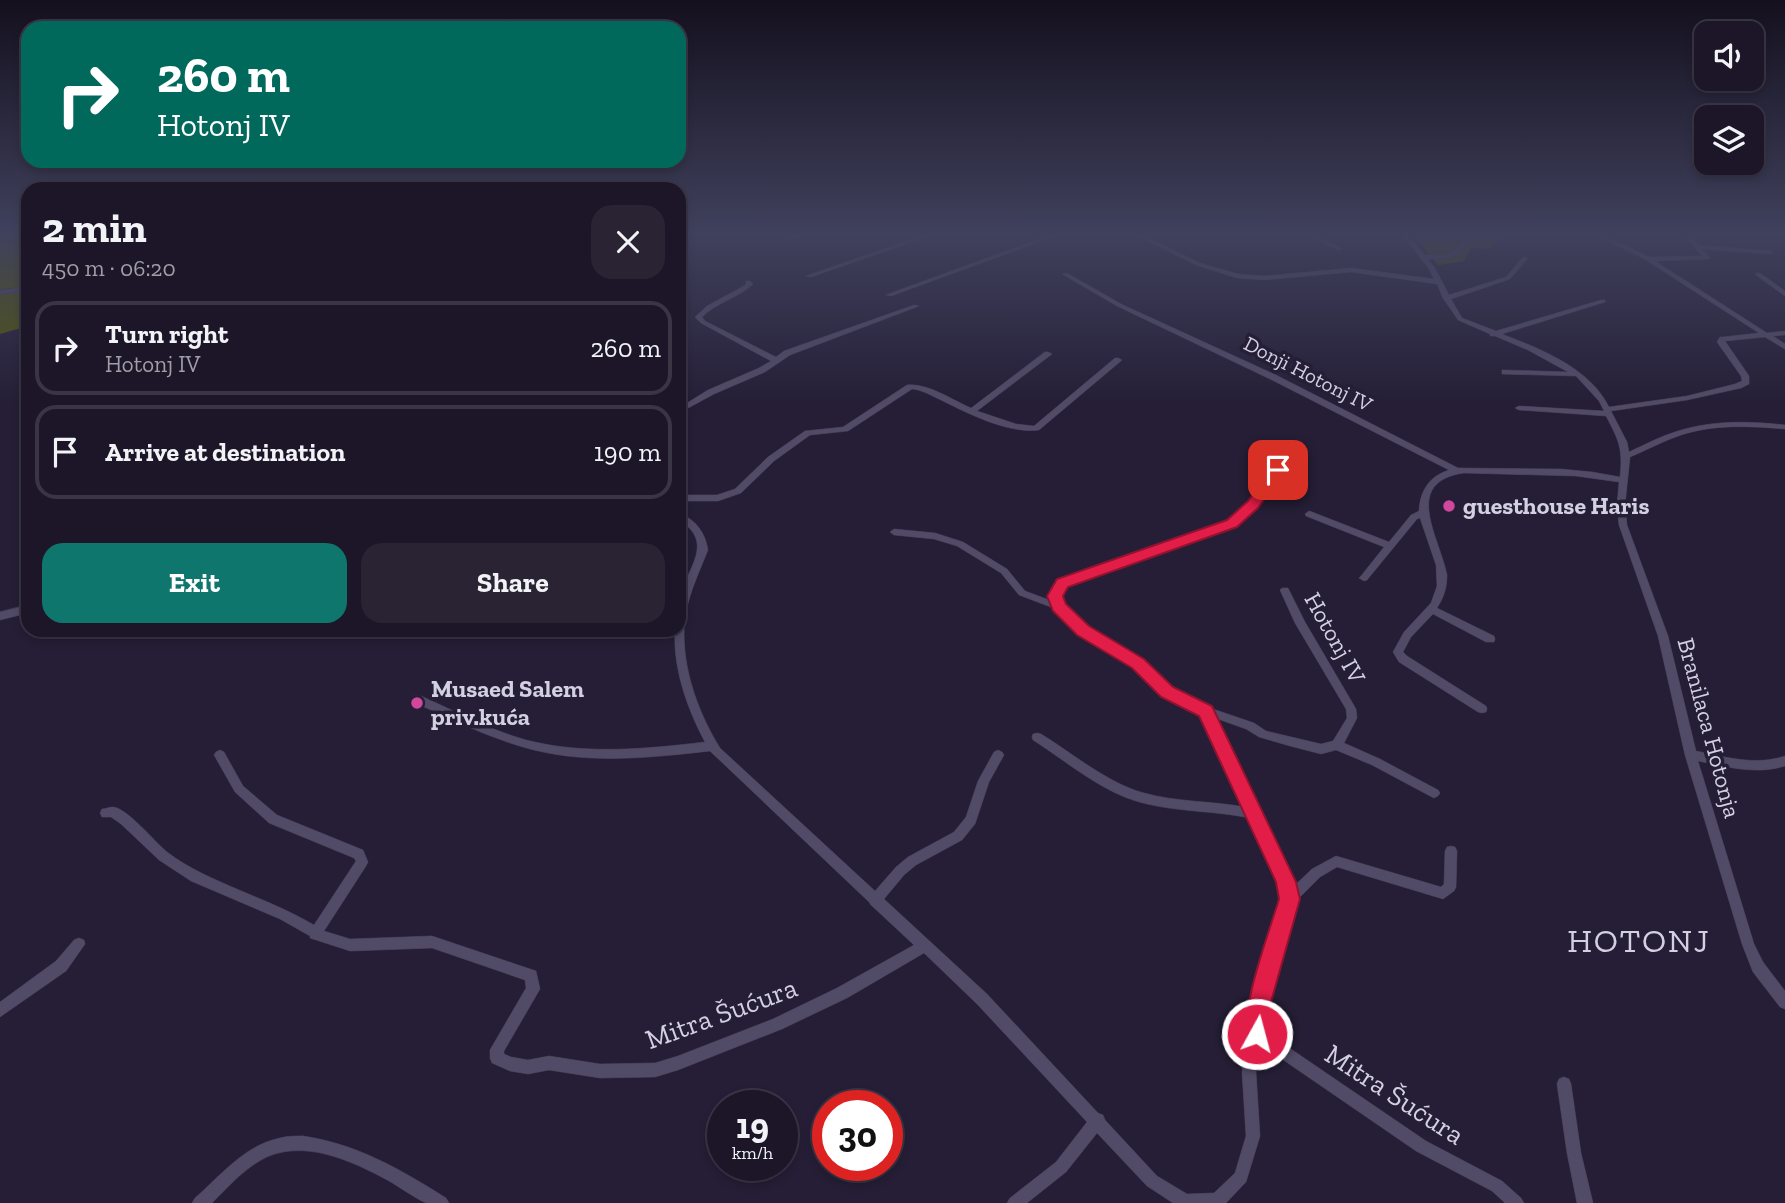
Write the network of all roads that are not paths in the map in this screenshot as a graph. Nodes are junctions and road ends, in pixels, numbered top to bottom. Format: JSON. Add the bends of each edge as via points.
{"nodes":[{"id":1,"x":741,"y":291,"type":"edge"},
{"id":2,"x":900,"y":291,"type":"edge"},
{"id":3,"x":1095,"y":291,"type":"edge"},
{"id":4,"x":1443,"y":291,"type":"edge"},
{"id":5,"x":1467,"y":291,"type":"edge"},
{"id":6,"x":1699,"y":291,"type":"edge"},
{"id":7,"x":889,"y":295,"type":"dead end"},
{"id":8,"x":1446,"y":298,"type":"junction"},
{"id":9,"x":1603,"y":301,"type":"dead end"},
{"id":10,"x":916,"y":306,"type":"dead end"},
{"id":11,"x":1785,"y":333,"type":"edge"},
{"id":12,"x":1493,"y":334,"type":"junction"},
{"id":13,"x":1770,"y":335,"type":"junction"},
{"id":14,"x":1785,"y":347,"type":"edge"},
{"id":15,"x":1048,"y":354,"type":"dead end"},
{"id":16,"x":775,"y":360,"type":"junction"},
{"id":17,"x":1118,"y":360,"type":"dead end"},
{"id":18,"x":1505,"y":372,"type":"dead end"},
{"id":19,"x":1578,"y":374,"type":"junction"},
{"id":20,"x":686,"y":407,"type":"edge"},
{"id":21,"x":1518,"y":408,"type":"dead end"},
{"id":22,"x":972,"y":411,"type":"junction"},
{"id":23,"x":1609,"y":412,"type":"junction"},
{"id":24,"x":1785,"y":427,"type":"edge"},
{"id":25,"x":1293,"y":453,"type":"dead end"},
{"id":26,"x":1626,"y":456,"type":"junction"},
{"id":27,"x":1458,"y":471,"type":"junction"},
{"id":28,"x":1622,"y":480,"type":"junction"},
{"id":29,"x":686,"y":498,"type":"edge"},
{"id":30,"x":1424,"y":512,"type":"junction"},
{"id":31,"x":1309,"y":514,"type":"dead end"},
{"id":32,"x":686,"y":521,"type":"edge"},
{"id":33,"x":894,"y":532,"type":"dead end"},
{"id":34,"x":1390,"y":546,"type":"junction"},
{"id":35,"x":1364,"y":578,"type":"dead end"},
{"id":36,"x":1285,"y":590,"type":"dead end"},
{"id":37,"x":686,"y":602,"type":"edge"},
{"id":38,"x":1059,"y":607,"type":"junction"},
{"id":39,"x":1433,"y":610,"type":"junction"},
{"id":40,"x":21,"y":612,"type":"edge"},
{"id":41,"x":0,"y":616,"type":"edge"},
{"id":42,"x":680,"y":637,"type":"edge"},
{"id":43,"x":1490,"y":639,"type":"dead end"},
{"id":44,"x":417,"y":699,"type":"dead end"},
{"id":45,"x":1482,"y":709,"type":"dead end"},
{"id":46,"x":1206,"y":711,"type":"junction"},
{"id":47,"x":1037,"y":737,"type":"dead end"},
{"id":48,"x":1337,"y":745,"type":"junction"},
{"id":49,"x":713,"y":746,"type":"junction"},
{"id":50,"x":220,"y":755,"type":"dead end"},
{"id":51,"x":998,"y":755,"type":"dead end"},
{"id":52,"x":1691,"y":755,"type":"junction"},
{"id":53,"x":1785,"y":761,"type":"edge"},
{"id":54,"x":1434,"y":793,"type":"dead end"},
{"id":55,"x":106,"y":813,"type":"dead end"},
{"id":56,"x":1254,"y":814,"type":"junction"},
{"id":57,"x":1451,"y":851,"type":"dead end"},
{"id":58,"x":1290,"y":899,"type":"junction"},
{"id":59,"x":875,"y":901,"type":"junction"},
{"id":60,"x":315,"y":934,"type":"junction"},
{"id":61,"x":79,"y":944,"type":"dead end"},
{"id":62,"x":924,"y":946,"type":"junction"},
{"id":63,"x":1785,"y":1002,"type":"edge"},
{"id":64,"x":0,"y":1010,"type":"edge"},
{"id":65,"x":1257,"y":1034,"type":"junction"},
{"id":66,"x":1564,"y":1084,"type":"dead end"},
{"id":67,"x":1098,"y":1120,"type":"junction"},
{"id":68,"x":1216,"y":1202,"type":"edge"},
{"id":69,"x":200,"y":1203,"type":"edge"},
{"id":70,"x":441,"y":1203,"type":"edge"},
{"id":71,"x":1015,"y":1203,"type":"edge"},
{"id":72,"x":1516,"y":1203,"type":"edge"},
{"id":73,"x":1585,"y":1203,"type":"edge"}],
"edges":[{"from":1,"to":16,"type":"street","via":[[698,317]]},
{"from":2,"to":7,"type":"street"},
{"from":3,"to":27,"type":"street","name":"Donji Hotonj IV"},
{"from":4,"to":8,"type":"street","name":"Branilaca Hotonja"},
{"from":5,"to":8,"type":"street"},
{"from":6,"to":13,"type":"street"},
{"from":8,"to":12,"type":"street","name":"Branilaca Hotonja","via":[[1460,319]]},
{"from":9,"to":12,"type":"street"},
{"from":10,"to":16,"type":"street"},
{"from":11,"to":13,"type":"street"},
{"from":12,"to":19,"type":"street","name":"Branilaca Hotonja"},
{"from":13,"to":14,"type":"street"},
{"from":13,"to":23,"type":"street","via":[[1735,336],[1721,342],[1745,376],[1746,382],[1738,386]]},
{"from":15,"to":22,"type":"street"},
{"from":16,"to":20,"type":"street"},
{"from":17,"to":22,"type":"street","via":[[1036,428]]},
{"from":18,"to":19,"type":"street"},
{"from":19,"to":23,"type":"street","name":"Branilaca Hotonja"},
{"from":21,"to":23,"type":"street"},
{"from":22,"to":29,"type":"street","via":[[910,387],[845,429],[808,433],[771,459],[738,491],[718,498]]},
{"from":23,"to":26,"type":"street","name":"Branilaca Hotonja"},
{"from":24,"to":26,"type":"street","via":[[1717,425],[1695,429]]},
{"from":25,"to":38,"type":"street","via":[[1232,524],[1062,583],[1055,596]]},
{"from":26,"to":28,"type":"street","name":"Branilaca Hotonja"},
{"from":27,"to":28,"type":"street","name":"Donji Hotonj IV","via":[[1561,472]]},
{"from":27,"to":30,"type":"street","via":[[1436,478],[1424,500]]},
{"from":28,"to":52,"type":"street","name":"Branilaca Hotonja","via":[[1623,525],[1663,636]]},
{"from":30,"to":34,"type":"street"},
{"from":30,"to":39,"type":"street","via":[[1442,570],[1442,588]]},
{"from":31,"to":34,"type":"street"},
{"from":32,"to":37,"type":"street","via":[[696,529],[703,550]]},
{"from":33,"to":38,"type":"street","via":[[960,544],[1004,571],[1022,593]]},
{"from":34,"to":35,"type":"street"},
{"from":36,"to":48,"type":"street","name":"Hotonj IV","via":[[1351,709],[1352,718]]},
{"from":38,"to":46,"type":"street","via":[[1083,631],[1138,663],[1167,692]]},
{"from":39,"to":43,"type":"street"},
{"from":39,"to":45,"type":"street","via":[[1398,652]]},
{"from":40,"to":41,"type":"street"},
{"from":42,"to":49,"type":"street","via":[[696,715]]},
{"from":44,"to":49,"type":"street","via":[[510,739],[553,749],[658,752]]},
{"from":46,"to":48,"type":"street","via":[[1290,742],[1321,749]]},
{"from":46,"to":56,"type":"street"},
{"from":47,"to":56,"type":"street","via":[[1138,796]]},
{"from":48,"to":54,"type":"street"},
{"from":49,"to":59,"type":"street"},
{"from":50,"to":60,"type":"street","via":[[239,789],[273,819],[359,854],[362,862],[356,874]]},
{"from":51,"to":59,"type":"street","via":[[971,820],[958,836],[912,861]]},
{"from":52,"to":53,"type":"street","via":[[1746,764]]},
{"from":52,"to":63,"type":"street","name":"Branilaca Hotonja","via":[[1748,944],[1758,967]]},
{"from":55,"to":60,"type":"street","name":"Mitra Šućura","via":[[125,820],[163,856],[194,877],[284,915]]},
{"from":56,"to":58,"type":"street"},
{"from":57,"to":58,"type":"street","via":[[1450,887],[1443,893],[1336,861]]},
{"from":58,"to":65,"type":"street","via":[[1260,1002]]},
{"from":59,"to":62,"type":"street"},
{"from":60,"to":62,"type":"street","name":"Mitra Šućura","via":[[349,945],[432,942],[517,969],[531,976],[533,989],[503,1036],[496,1050],[498,1058],[519,1066],[549,1063],[600,1071],[655,1070],[678,1063],[832,999]]},
{"from":61,"to":64,"type":"street","via":[[61,966]]},
{"from":62,"to":67,"type":"street","via":[[982,999]]},
{"from":65,"to":68,"type":"street","via":[[1249,1072],[1253,1136],[1241,1177]]},
{"from":65,"to":72,"type":"street","name":"Mitra Šućura","via":[[1421,1146],[1497,1186]]},
{"from":66,"to":73,"type":"street"},
{"from":67,"to":68,"type":"street","via":[[1167,1193],[1185,1202]]},
{"from":67,"to":71,"type":"street","via":[[1061,1167]]},
{"from":69,"to":70,"type":"street","via":[[256,1154],[276,1146],[306,1143],[333,1147]]}]}
